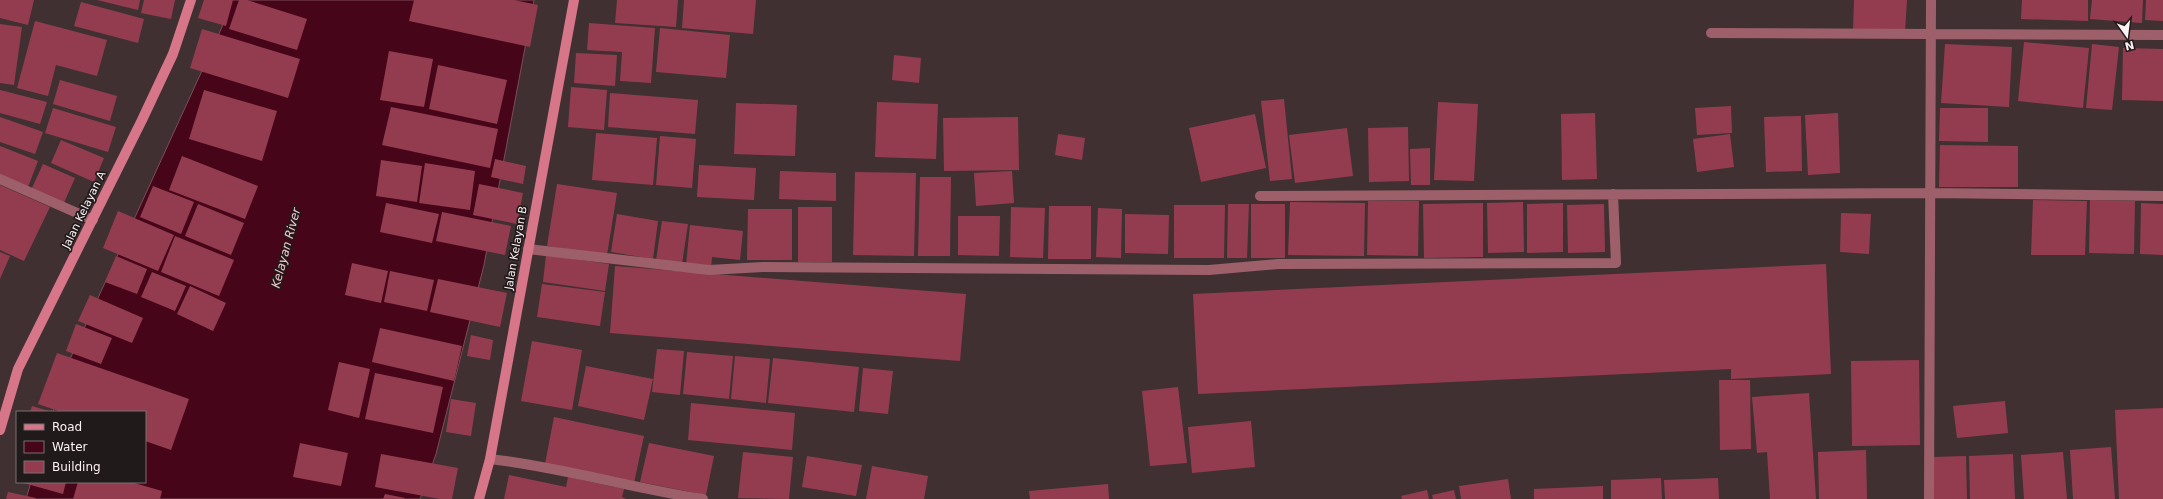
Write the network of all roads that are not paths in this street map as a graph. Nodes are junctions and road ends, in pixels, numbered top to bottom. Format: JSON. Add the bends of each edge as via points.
{"nodes":[{"id":1,"x":191,"y":0,"type":"edge"},
{"id":2,"x":574,"y":0,"type":"edge"},
{"id":3,"x":1931,"y":0,"type":"edge"},
{"id":4,"x":1711,"y":33,"type":"dead end"},
{"id":5,"x":1931,"y":34,"type":"junction"},
{"id":6,"x":2163,"y":35,"type":"edge"},
{"id":7,"x":0,"y":179,"type":"edge"},
{"id":8,"x":1930,"y":193,"type":"junction"},
{"id":9,"x":1613,"y":194,"type":"junction"},
{"id":10,"x":1260,"y":196,"type":"dead end"},
{"id":11,"x":2163,"y":196,"type":"edge"},
{"id":12,"x":93,"y":220,"type":"junction"},
{"id":13,"x":528,"y":249,"type":"junction"},
{"id":14,"x":0,"y":430,"type":"edge"},
{"id":15,"x":490,"y":459,"type":"junction"},
{"id":16,"x":479,"y":499,"type":"edge"},
{"id":17,"x":703,"y":499,"type":"edge"},
{"id":18,"x":1929,"y":499,"type":"edge"}],
"edges":[{"from":1,"to":12,"type":"street","name":"Jalan Kelayan A","via":[[173,54]]},
{"from":2,"to":13,"type":"street","name":"Jalan Kelayan B"},
{"from":3,"to":5,"type":"street"},
{"from":4,"to":5,"type":"street"},
{"from":5,"to":6,"type":"street"},
{"from":5,"to":8,"type":"street"},
{"from":7,"to":12,"type":"street"},
{"from":8,"to":9,"type":"street"},
{"from":8,"to":11,"type":"street"},
{"from":8,"to":18,"type":"street"},
{"from":9,"to":10,"type":"street"},
{"from":9,"to":13,"type":"street","via":[[1616,263],[1278,264],[1209,270],[763,267],[709,270]]},
{"from":12,"to":14,"type":"street","name":"Jalan Kelayan A","via":[[18,370]]},
{"from":13,"to":15,"type":"street","name":"Jalan Kelayan B"},
{"from":15,"to":16,"type":"street","name":"Jalan Kelayan B"},
{"from":15,"to":17,"type":"street"}]}
